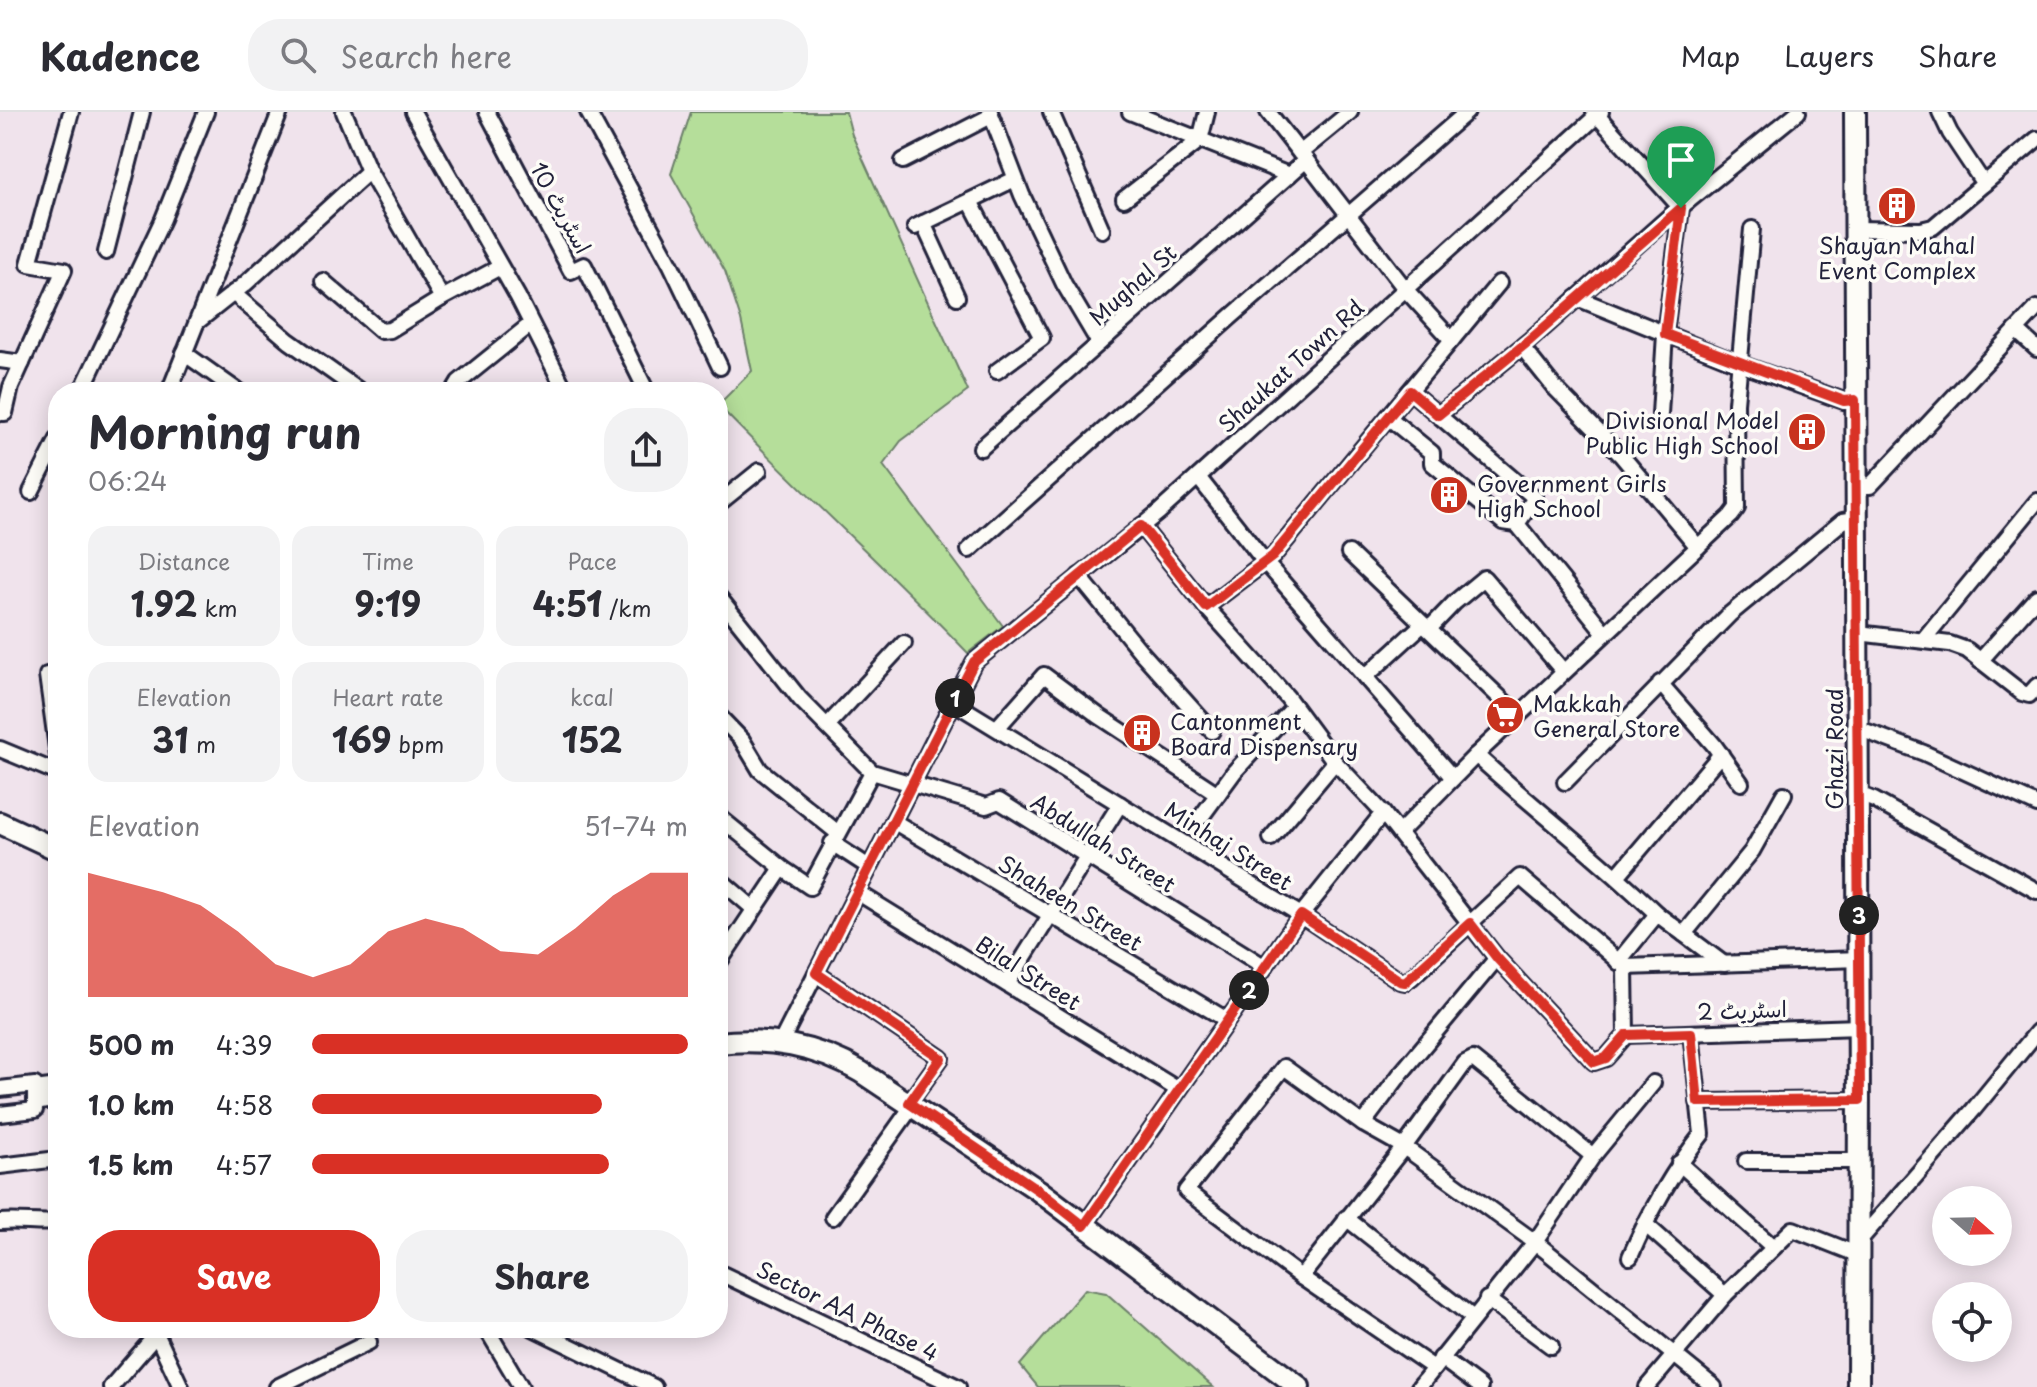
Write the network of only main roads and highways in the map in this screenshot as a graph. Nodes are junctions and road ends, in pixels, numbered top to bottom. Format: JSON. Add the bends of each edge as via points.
{"nodes":[{"id":1,"x":1855,"y":112,"type":"edge"},
{"id":2,"x":0,"y":823,"type":"edge"},
{"id":3,"x":48,"y":845,"type":"edge"},
{"id":4,"x":728,"y":1043,"type":"edge"},
{"id":5,"x":1299,"y":1387,"type":"edge"},
{"id":6,"x":1858,"y":1387,"type":"edge"}],
"edges":[{"from":1,"to":6,"type":"main road","name":"Ghazi Road","via":[[1861,959]]},
{"from":2,"to":3,"type":"main road"},
{"from":4,"to":5,"type":"main road","via":[[781,1042],[850,1065],[1038,1190]]}]}
